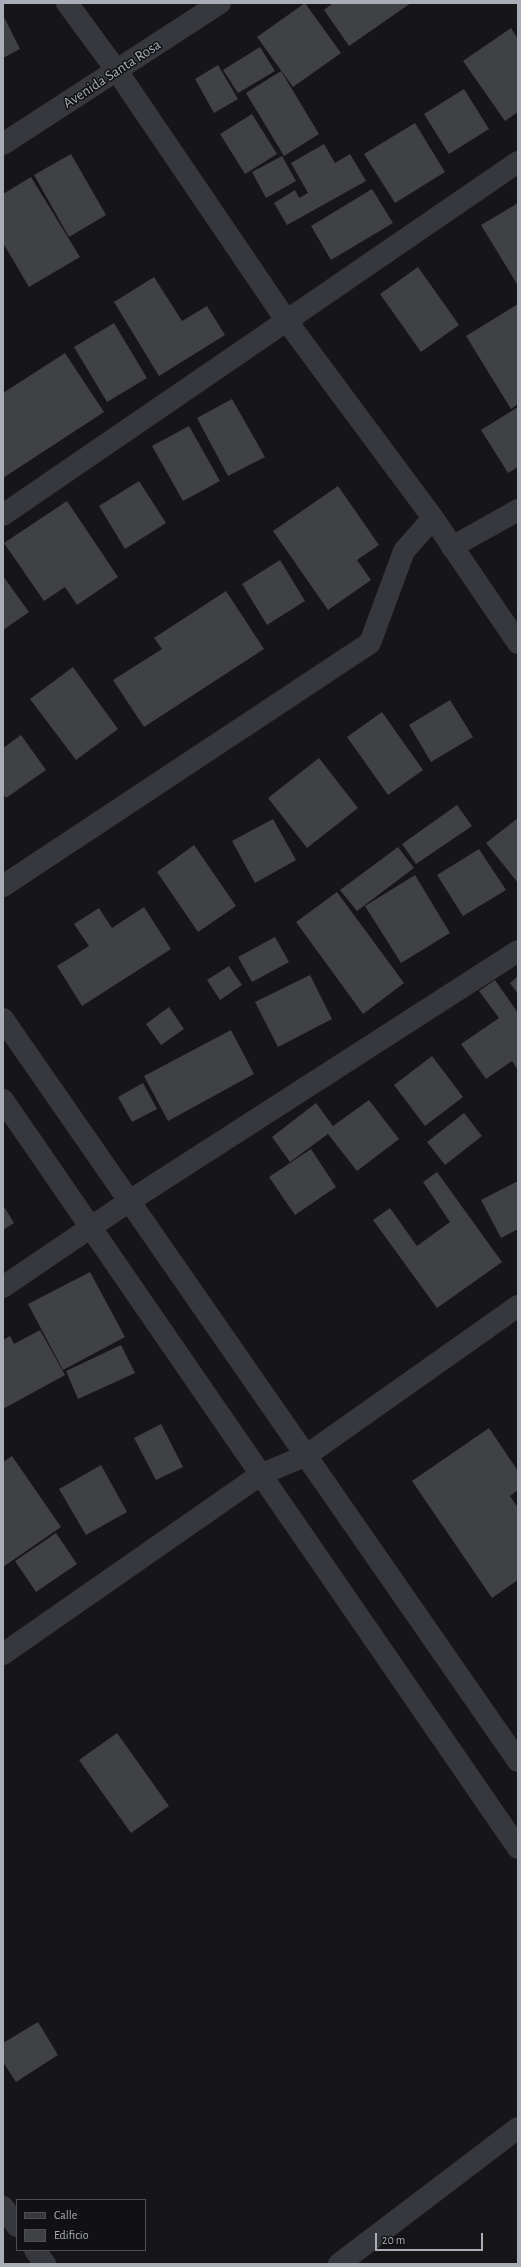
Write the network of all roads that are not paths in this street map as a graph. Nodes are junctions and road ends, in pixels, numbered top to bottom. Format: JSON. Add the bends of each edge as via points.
{"nodes":[{"id":1,"x":67,"y":3,"type":"edge"},
{"id":2,"x":220,"y":3,"type":"edge"},
{"id":3,"x":117,"y":71,"type":"junction"},
{"id":4,"x":3,"y":144,"type":"edge"},
{"id":5,"x":518,"y":162,"type":"edge"},
{"id":6,"x":286,"y":320,"type":"junction"},
{"id":7,"x":518,"y":510,"type":"edge"},
{"id":8,"x":3,"y":515,"type":"edge"},
{"id":9,"x":433,"y":518,"type":"junction"},
{"id":10,"x":452,"y":547,"type":"junction"},
{"id":11,"x":518,"y":643,"type":"edge"},
{"id":12,"x":3,"y":886,"type":"edge"},
{"id":13,"x":518,"y":951,"type":"edge"},
{"id":14,"x":3,"y":1020,"type":"edge"},
{"id":15,"x":3,"y":1100,"type":"edge"},
{"id":16,"x":128,"y":1202,"type":"junction"},
{"id":17,"x":92,"y":1229,"type":"junction"},
{"id":18,"x":3,"y":1287,"type":"edge"},
{"id":19,"x":518,"y":1306,"type":"edge"},
{"id":20,"x":307,"y":1455,"type":"junction"},
{"id":21,"x":260,"y":1475,"type":"junction"},
{"id":22,"x":3,"y":1654,"type":"edge"},
{"id":23,"x":518,"y":1761,"type":"edge"},
{"id":24,"x":518,"y":1848,"type":"edge"},
{"id":25,"x":518,"y":2128,"type":"edge"},
{"id":26,"x":3,"y":2207,"type":"edge"},
{"id":27,"x":16,"y":2225,"type":"edge"},
{"id":28,"x":36,"y":2251,"type":"edge"},
{"id":29,"x":45,"y":2264,"type":"edge"},
{"id":30,"x":339,"y":2264,"type":"edge"}],
"edges":[{"from":1,"to":3,"type":"street"},
{"from":2,"to":3,"type":"street","name":"Avenida Santa Rosa"},
{"from":3,"to":4,"type":"street","name":"Avenida Santa Rosa"},
{"from":3,"to":6,"type":"street"},
{"from":5,"to":6,"type":"street"},
{"from":6,"to":8,"type":"street"},
{"from":6,"to":9,"type":"street"},
{"from":7,"to":10,"type":"street"},
{"from":9,"to":10,"type":"street"},
{"from":9,"to":12,"type":"street","via":[[404,551],[370,643]]},
{"from":10,"to":11,"type":"street"},
{"from":13,"to":16,"type":"street"},
{"from":14,"to":16,"type":"street"},
{"from":15,"to":17,"type":"street"},
{"from":16,"to":17,"type":"street"},
{"from":16,"to":20,"type":"street"},
{"from":17,"to":18,"type":"street"},
{"from":17,"to":21,"type":"street"},
{"from":19,"to":20,"type":"street"},
{"from":20,"to":21,"type":"street"},
{"from":20,"to":23,"type":"street"},
{"from":21,"to":22,"type":"street"},
{"from":21,"to":24,"type":"street"},
{"from":25,"to":30,"type":"street"},
{"from":26,"to":27,"type":"street"},
{"from":28,"to":29,"type":"street"}]}
